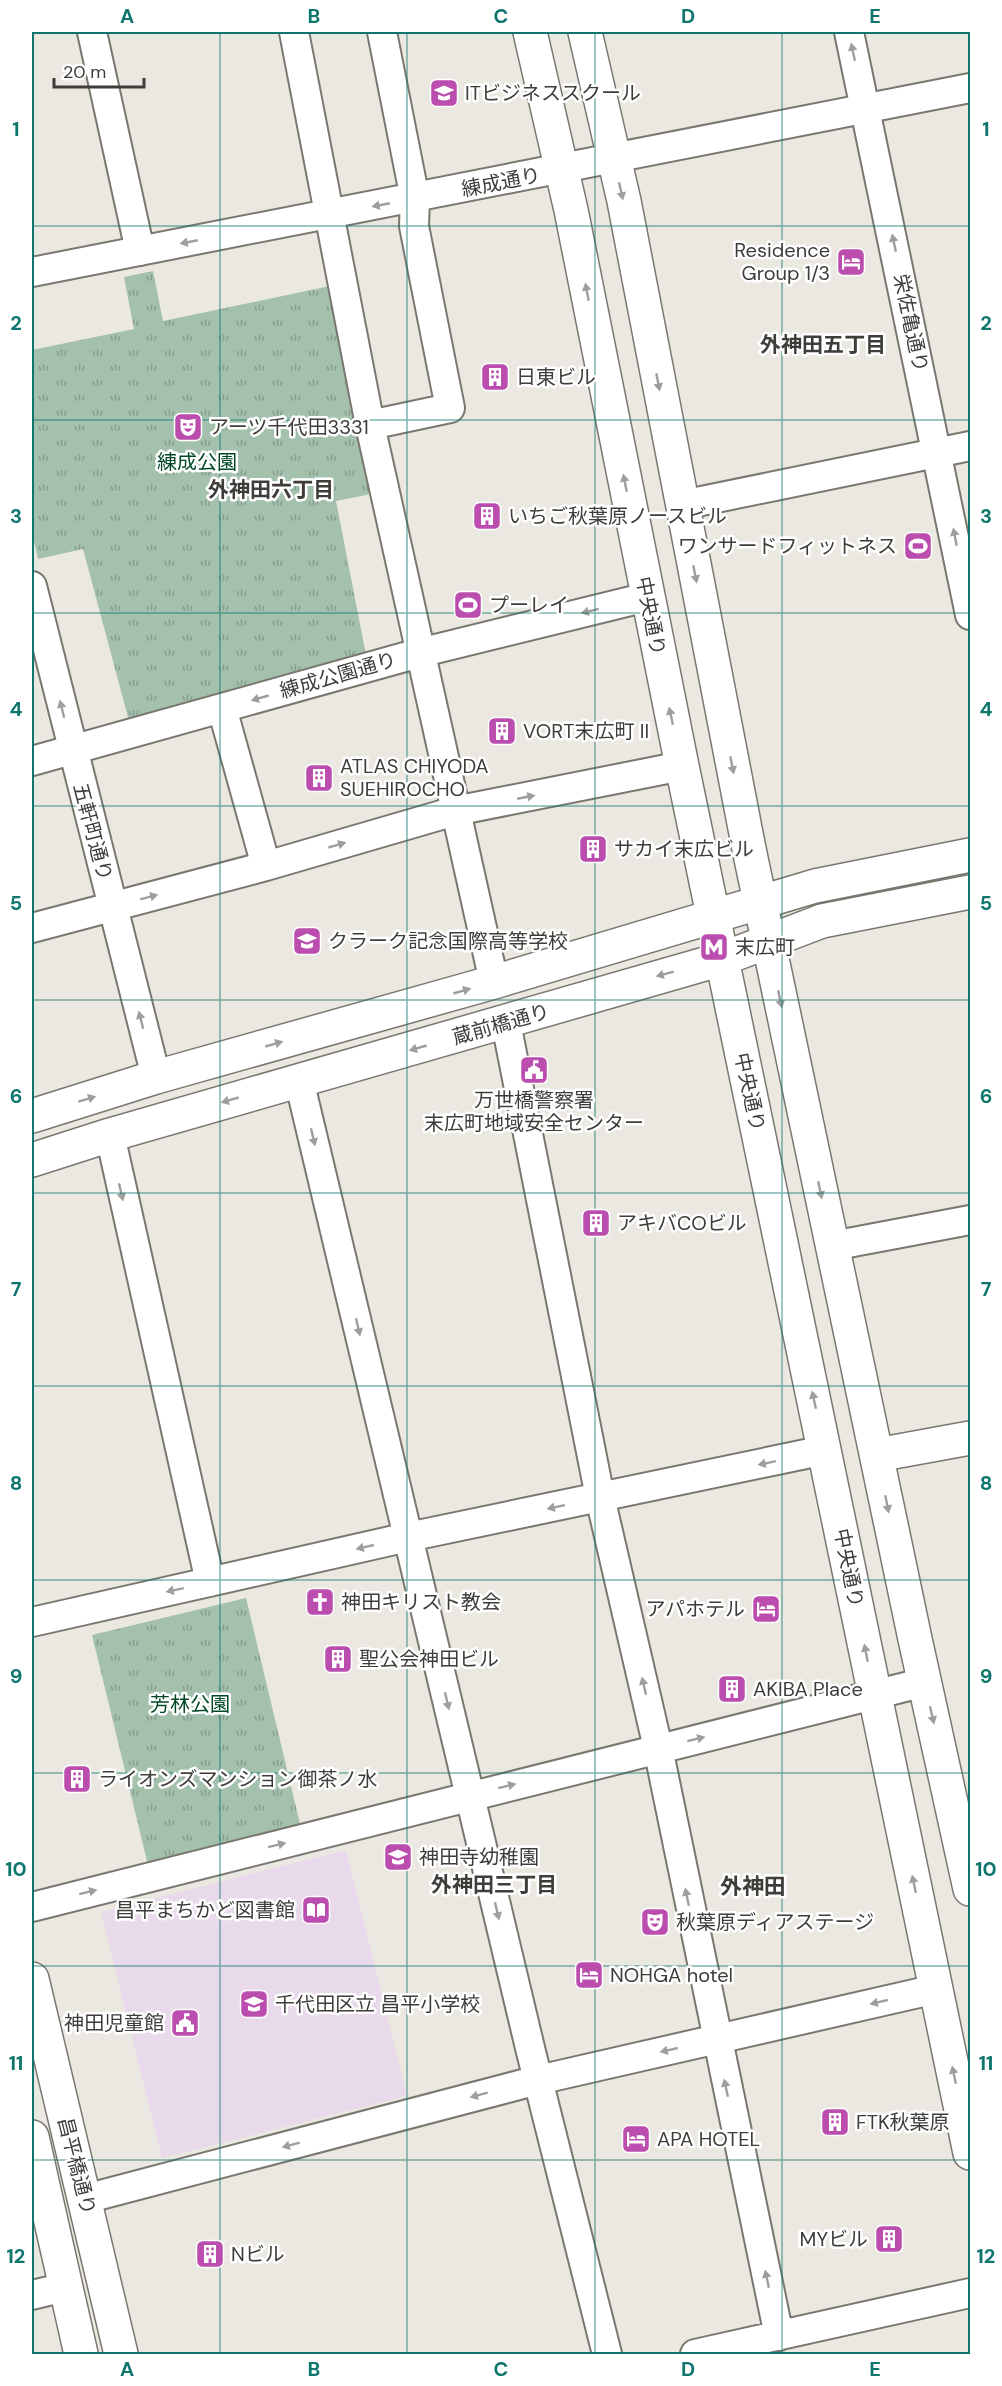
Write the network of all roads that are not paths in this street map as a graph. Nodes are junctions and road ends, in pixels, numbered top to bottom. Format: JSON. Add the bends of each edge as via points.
{"nodes":[{"id":1,"x":92,"y":32,"type":"edge"},
{"id":2,"x":294,"y":32,"type":"edge"},
{"id":3,"x":382,"y":32,"type":"edge"},
{"id":4,"x":530,"y":32,"type":"edge"},
{"id":5,"x":585,"y":32,"type":"edge"},
{"id":6,"x":849,"y":32,"type":"edge"},
{"id":7,"x":970,"y":88,"type":"edge"},
{"id":8,"x":866,"y":109,"type":"junction"},
{"id":9,"x":614,"y":160,"type":"junction"},
{"id":10,"x":562,"y":170,"type":"junction"},
{"id":11,"x":415,"y":199,"type":"junction"},
{"id":12,"x":328,"y":215,"type":"junction"},
{"id":13,"x":140,"y":251,"type":"junction"},
{"id":14,"x":32,"y":272,"type":"edge"},
{"id":15,"x":370,"y":425,"type":"junction"},
{"id":16,"x":970,"y":446,"type":"edge"},
{"id":17,"x":938,"y":452,"type":"junction"},
{"id":18,"x":682,"y":504,"type":"junction"},
{"id":19,"x":32,"y":586,"type":"edge"},
{"id":20,"x":647,"y":597,"type":"junction"},
{"id":21,"x":970,"y":615,"type":"edge"},
{"id":22,"x":419,"y":653,"type":"junction"},
{"id":23,"x":222,"y":708,"type":"junction"},
{"id":24,"x":72,"y":750,"type":"junction"},
{"id":25,"x":32,"y":761,"type":"edge"},
{"id":26,"x":682,"y":766,"type":"junction"},
{"id":27,"x":455,"y":811,"type":"junction"},
{"id":28,"x":970,"y":855,"type":"edge"},
{"id":29,"x":266,"y":866,"type":"junction"},
{"id":30,"x":970,"y":892,"type":"edge"},
{"id":31,"x":760,"y":903,"type":"junction"},
{"id":32,"x":113,"y":906,"type":"junction"},
{"id":33,"x":713,"y":917,"type":"junction"},
{"id":34,"x":32,"y":928,"type":"edge"},
{"id":35,"x":768,"y":942,"type":"junction"},
{"id":36,"x":722,"y":959,"type":"junction"},
{"id":37,"x":494,"y":982,"type":"junction"},
{"id":38,"x":506,"y":1023,"type":"junction"},
{"id":39,"x":156,"y":1077,"type":"junction"},
{"id":40,"x":300,"y":1080,"type":"junction"},
{"id":41,"x":32,"y":1116,"type":"edge"},
{"id":42,"x":110,"y":1135,"type":"junction"},
{"id":43,"x":32,"y":1160,"type":"edge"},
{"id":44,"x":970,"y":1220,"type":"edge"},
{"id":45,"x":832,"y":1246,"type":"junction"},
{"id":46,"x":970,"y":1438,"type":"edge"},
{"id":47,"x":825,"y":1450,"type":"junction"},
{"id":48,"x":878,"y":1455,"type":"junction"},
{"id":49,"x":600,"y":1497,"type":"junction"},
{"id":50,"x":408,"y":1537,"type":"junction"},
{"id":51,"x":210,"y":1582,"type":"junction"},
{"id":52,"x":32,"y":1622,"type":"edge"},
{"id":53,"x":924,"y":1682,"type":"junction"},
{"id":54,"x":874,"y":1694,"type":"junction"},
{"id":55,"x":658,"y":1748,"type":"junction"},
{"id":56,"x":470,"y":1796,"type":"junction"},
{"id":57,"x":970,"y":1889,"type":"edge"},
{"id":58,"x":32,"y":1907,"type":"edge"},
{"id":59,"x":32,"y":1979,"type":"edge"},
{"id":60,"x":936,"y":1989,"type":"junction"},
{"id":61,"x":716,"y":2039,"type":"junction"},
{"id":62,"x":538,"y":2080,"type":"junction"},
{"id":63,"x":32,"y":2137,"type":"edge"},
{"id":64,"x":970,"y":2153,"type":"edge"},
{"id":65,"x":85,"y":2199,"type":"junction"},
{"id":66,"x":65,"y":2287,"type":"junction"},
{"id":67,"x":970,"y":2293,"type":"edge"},
{"id":68,"x":32,"y":2295,"type":"edge"},
{"id":69,"x":779,"y":2336,"type":"junction"},
{"id":70,"x":81,"y":2355,"type":"edge"},
{"id":71,"x":121,"y":2355,"type":"edge"},
{"id":72,"x":607,"y":2355,"type":"edge"},
{"id":73,"x":695,"y":2355,"type":"edge"}],
"edges":[{"from":1,"to":13,"type":"street"},
{"from":2,"to":12,"type":"street"},
{"from":3,"to":11,"type":"street"},
{"from":4,"to":10,"type":"main road","name":"中央通り"},
{"from":5,"to":9,"type":"main road"},
{"from":8,"to":6,"type":"street","name":"栄佐亀通り","one_way":true},
{"from":7,"to":8,"type":"street","name":"練成通り"},
{"from":8,"to":9,"type":"street","name":"練成通り"},
{"from":17,"to":8,"type":"street","name":"栄佐亀通り","one_way":true},
{"from":9,"to":10,"type":"street","name":"練成通り"},
{"from":9,"to":18,"type":"main road","one_way":true},
{"from":10,"to":11,"type":"street","name":"練成通り"},
{"from":20,"to":10,"type":"main road","name":"中央通り","one_way":true},
{"from":11,"to":12,"type":"street","name":"練成通り","one_way":true},
{"from":11,"to":15,"type":"street","via":[[414,226],[450,408]]},
{"from":12,"to":13,"type":"street","name":"練成通り","one_way":true},
{"from":12,"to":15,"type":"street"},
{"from":13,"to":14,"type":"street","name":"練成通り"},
{"from":15,"to":22,"type":"street"},
{"from":16,"to":17,"type":"street"},
{"from":17,"to":18,"type":"street"},
{"from":21,"to":17,"type":"street","name":"栄佐亀通り","one_way":true},
{"from":18,"to":31,"type":"main road","one_way":true},
{"from":24,"to":19,"type":"street","name":"五軒町通り","one_way":true},
{"from":20,"to":22,"type":"street","name":"練成公園通り","one_way":true},
{"from":26,"to":20,"type":"main road","name":"中央通り","one_way":true},
{"from":22,"to":23,"type":"street","name":"練成公園通り","one_way":true},
{"from":22,"to":27,"type":"street"},
{"from":23,"to":24,"type":"street","name":"練成公園通り"},
{"from":23,"to":29,"type":"street"},
{"from":24,"to":25,"type":"street","name":"練成公園通り"},
{"from":24,"to":32,"type":"street","name":"五軒町通り"},
{"from":27,"to":26,"type":"street","one_way":true},
{"from":26,"to":33,"type":"main road","name":"中央通り"},
{"from":29,"to":27,"type":"street","one_way":true},
{"from":27,"to":37,"type":"street"},
{"from":28,"to":31,"type":"main road","via":[[815,886]]},
{"from":32,"to":29,"type":"street","one_way":true},
{"from":30,"to":35,"type":"main road","name":"蔵前橋通り","via":[[822,921]]},
{"from":31,"to":33,"type":"main road"},
{"from":31,"to":35,"type":"main road"},
{"from":32,"to":34,"type":"street"},
{"from":39,"to":32,"type":"street","name":"五軒町通り","one_way":true},
{"from":33,"to":36,"type":"main road","name":"中央通り"},
{"from":33,"to":37,"type":"main road"},
{"from":35,"to":36,"type":"main road","name":"蔵前橋通り"},
{"from":35,"to":45,"type":"main road","one_way":true},
{"from":36,"to":38,"type":"main road","name":"蔵前橋通り","one_way":true},
{"from":47,"to":36,"type":"main road","name":"中央通り","one_way":true},
{"from":39,"to":37,"type":"main road","one_way":true},
{"from":38,"to":40,"type":"main road","name":"蔵前橋通り","one_way":true},
{"from":38,"to":49,"type":"street"},
{"from":41,"to":39,"type":"main road","one_way":true},
{"from":40,"to":42,"type":"main road","name":"蔵前橋通り","one_way":true},
{"from":40,"to":50,"type":"street","one_way":true},
{"from":42,"to":43,"type":"main road","name":"蔵前橋通り"},
{"from":42,"to":51,"type":"street","one_way":true},
{"from":44,"to":45,"type":"street"},
{"from":45,"to":48,"type":"main road"},
{"from":46,"to":48,"type":"main road"},
{"from":47,"to":49,"type":"street","one_way":true},
{"from":54,"to":47,"type":"main road","name":"中央通り","one_way":true},
{"from":48,"to":53,"type":"main road","one_way":true},
{"from":49,"to":50,"type":"street","one_way":true},
{"from":55,"to":49,"type":"street","one_way":true},
{"from":50,"to":51,"type":"street","one_way":true},
{"from":50,"to":56,"type":"street","one_way":true},
{"from":51,"to":52,"type":"street","one_way":true},
{"from":53,"to":54,"type":"street"},
{"from":53,"to":57,"type":"main road","one_way":true},
{"from":55,"to":54,"type":"street","one_way":true},
{"from":60,"to":54,"type":"main road","name":"中央通り","one_way":true},
{"from":56,"to":55,"type":"street","one_way":true},
{"from":61,"to":55,"type":"street","one_way":true},
{"from":58,"to":56,"type":"street","one_way":true},
{"from":56,"to":62,"type":"street","one_way":true},
{"from":59,"to":65,"type":"main road","name":"昌平橋通り"},
{"from":60,"to":61,"type":"street","one_way":true},
{"from":64,"to":60,"type":"main road","name":"中央通り","one_way":true},
{"from":61,"to":62,"type":"street","one_way":true},
{"from":69,"to":61,"type":"street","one_way":true},
{"from":62,"to":65,"type":"street","one_way":true},
{"from":62,"to":72,"type":"street"},
{"from":63,"to":66,"type":"main road","name":"昌平橋通り"},
{"from":65,"to":71,"type":"main road","name":"昌平橋通り"},
{"from":66,"to":68,"type":"street"},
{"from":66,"to":70,"type":"main road","name":"昌平橋通り"},
{"from":67,"to":69,"type":"street"},
{"from":69,"to":73,"type":"street"}]}
